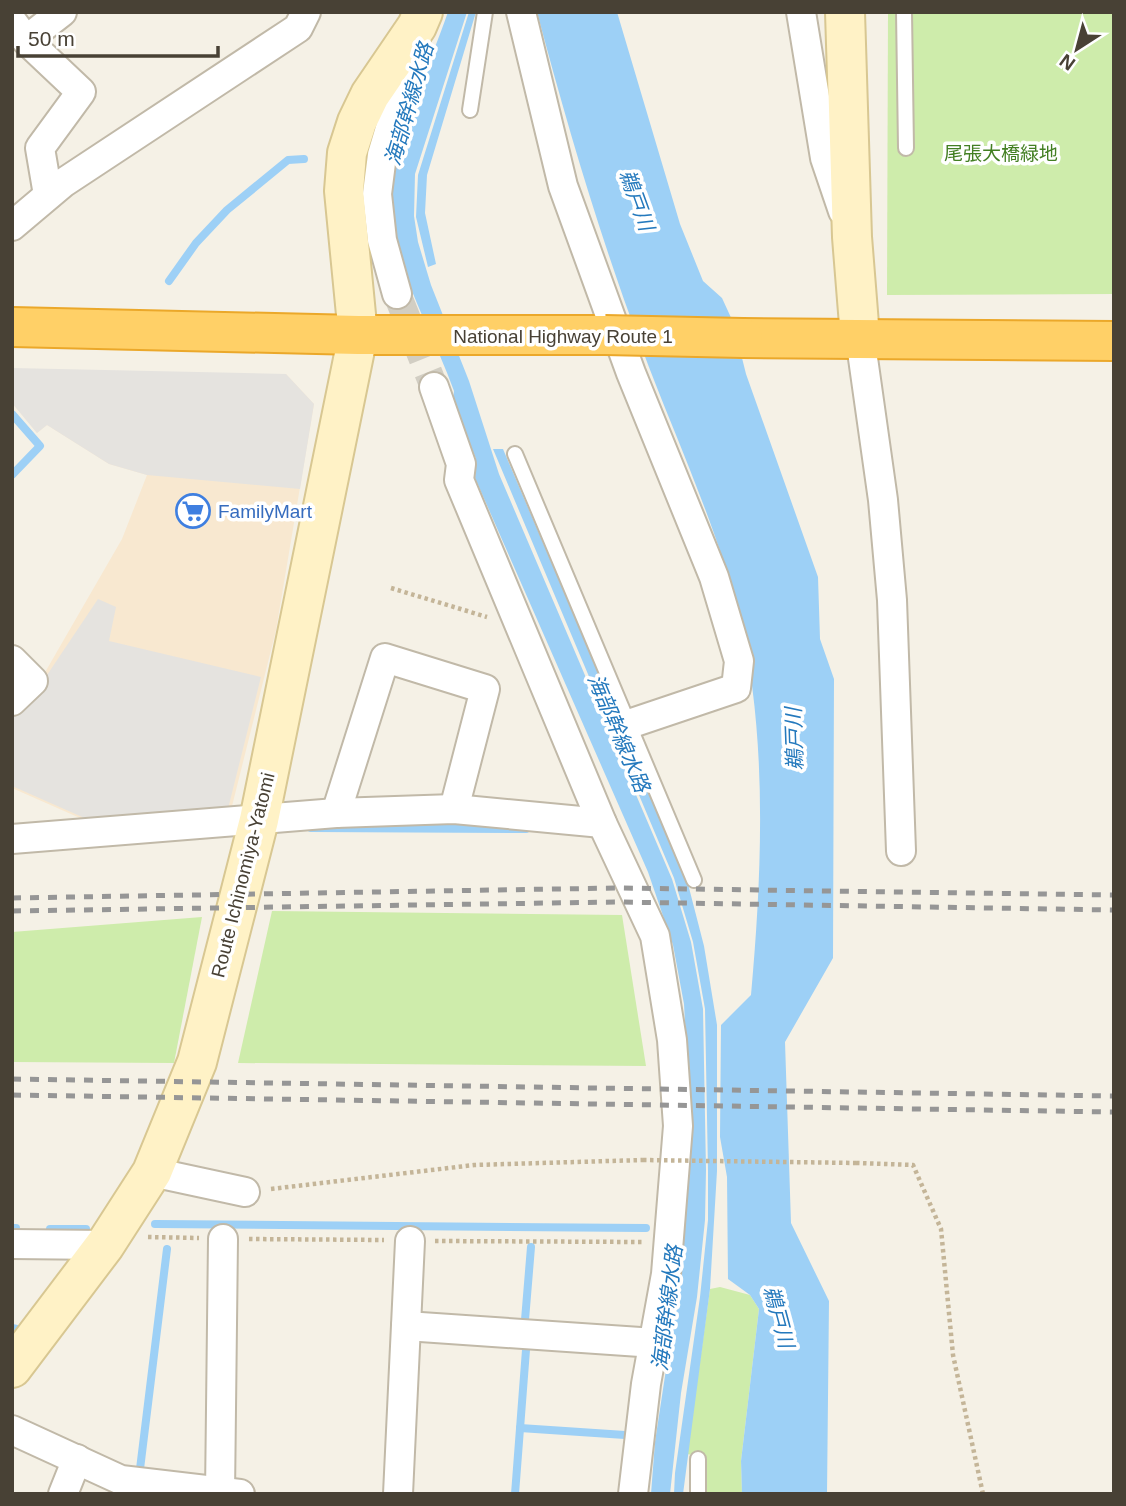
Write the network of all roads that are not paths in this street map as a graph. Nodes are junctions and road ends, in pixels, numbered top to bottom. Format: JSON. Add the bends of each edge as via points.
{"nodes":[{"id":1,"x":62,"y":12,"type":"edge"},
{"id":2,"x":306,"y":12,"type":"edge"},
{"id":3,"x":423,"y":12,"type":"edge"},
{"id":4,"x":485,"y":12,"type":"edge"},
{"id":5,"x":521,"y":12,"type":"edge"},
{"id":6,"x":801,"y":12,"type":"edge"},
{"id":7,"x":845,"y":12,"type":"edge"},
{"id":8,"x":904,"y":12,"type":"edge"},
{"id":9,"x":19,"y":30,"type":"edge"},
{"id":10,"x":401,"y":51,"type":"junction"},
{"id":11,"x":470,"y":110,"type":"dead end"},
{"id":12,"x":906,"y":148,"type":"dead end"},
{"id":13,"x":48,"y":195,"type":"junction"},
{"id":14,"x":12,"y":226,"type":"edge"},
{"id":15,"x":852,"y":237,"type":"junction"},
{"id":16,"x":397,"y":294,"type":"tunnel mouth"},
{"id":17,"x":12,"y":327,"type":"edge"},
{"id":18,"x":358,"y":335,"type":"junction"},
{"id":19,"x":860,"y":337,"type":"junction"},
{"id":20,"x":1114,"y":341,"type":"edge"},
{"id":21,"x":434,"y":387,"type":"tunnel mouth"},
{"id":22,"x":515,"y":454,"type":"dead end"},
{"id":23,"x":12,"y":660,"type":"edge"},
{"id":24,"x":12,"y":701,"type":"edge"},
{"id":25,"x":629,"y":724,"type":"junction"},
{"id":26,"x":454,"y":809,"type":"junction"},
{"id":27,"x":336,"y":813,"type":"junction"},
{"id":28,"x":259,"y":820,"type":"junction"},
{"id":29,"x":602,"y":823,"type":"junction"},
{"id":30,"x":12,"y":839,"type":"edge"},
{"id":31,"x":901,"y":851,"type":"dead end"},
{"id":32,"x":694,"y":880,"type":"dead end"},
{"id":33,"x":152,"y":1172,"type":"junction"},
{"id":34,"x":245,"y":1192,"type":"road end"},
{"id":35,"x":223,"y":1239,"type":"dead end"},
{"id":36,"x":410,"y":1241,"type":"dead end"},
{"id":37,"x":12,"y":1244,"type":"edge"},
{"id":38,"x":105,"y":1245,"type":"junction"},
{"id":39,"x":406,"y":1326,"type":"junction"},
{"id":40,"x":655,"y":1343,"type":"junction"},
{"id":41,"x":12,"y":1368,"type":"edge"},
{"id":42,"x":12,"y":1430,"type":"edge"},
{"id":43,"x":698,"y":1458,"type":"dead end"},
{"id":44,"x":78,"y":1459,"type":"junction"},
{"id":45,"x":227,"y":1493,"type":"edge"},
{"id":46,"x":63,"y":1494,"type":"edge"},
{"id":47,"x":398,"y":1494,"type":"edge"},
{"id":48,"x":633,"y":1494,"type":"edge"},
{"id":49,"x":698,"y":1494,"type":"edge"}],
"edges":[{"from":1,"to":9,"type":"street"},
{"from":2,"to":13,"type":"street","via":[[298,28]]},
{"from":3,"to":10,"type":"main road","name":"Route Ichinomiya-Yatomi"},
{"from":4,"to":11,"type":"lane"},
{"from":5,"to":25,"type":"street","via":[[563,186],[713,577],[739,661],[736,688]]},
{"from":6,"to":15,"type":"street","via":[[824,158]]},
{"from":7,"to":15,"type":"main road"},
{"from":8,"to":12,"type":"lane"},
{"from":9,"to":13,"type":"street","via":[[80,92],[40,148]]},
{"from":10,"to":16,"type":"street","via":[[402,88],[382,155],[377,194],[382,240]]},
{"from":10,"to":18,"type":"main road","name":"Route Ichinomiya-Yatomi","via":[[357,121],[348,153],[344,191]]},
{"from":13,"to":14,"type":"street"},
{"from":15,"to":19,"type":"main road"},
{"from":17,"to":18,"type":"highway","name":"National Highway Route 1"},
{"from":18,"to":19,"type":"highway","name":"National Highway Route 1","bridge":true},
{"from":18,"to":28,"type":"main road","name":"Route Ichinomiya-Yatomi"},
{"from":19,"to":20,"type":"highway","name":"National Highway Route 1"},
{"from":19,"to":31,"type":"street","via":[[892,600]]},
{"from":21,"to":29,"type":"street","via":[[461,464],[459,480]]},
{"from":22,"to":25,"type":"lane"},
{"from":23,"to":24,"type":"street","via":[[33,681]]},
{"from":25,"to":32,"type":"lane"},
{"from":26,"to":27,"type":"street"},
{"from":26,"to":27,"type":"street","via":[[485,689],[385,658]]},
{"from":26,"to":29,"type":"street"},
{"from":27,"to":28,"type":"street"},
{"from":28,"to":30,"type":"street"},
{"from":28,"to":33,"type":"main road","name":"Route Ichinomiya-Yatomi","via":[[197,1062]]},
{"from":29,"to":40,"type":"street","via":[[655,936],[672,1040],[678,1126],[666,1274]]},
{"from":33,"to":34,"type":"street"},
{"from":33,"to":38,"type":"main road","name":"Route Ichinomiya-Yatomi"},
{"from":35,"to":45,"type":"street"},
{"from":36,"to":39,"type":"street"},
{"from":37,"to":38,"type":"street"},
{"from":38,"to":41,"type":"main road","name":"Route Ichinomiya-Yatomi"},
{"from":39,"to":40,"type":"street"},
{"from":39,"to":47,"type":"street"},
{"from":40,"to":48,"type":"street"},
{"from":42,"to":44,"type":"street"},
{"from":43,"to":49,"type":"lane"},
{"from":44,"to":45,"type":"street","via":[[121,1480]]},
{"from":44,"to":46,"type":"street"}]}
